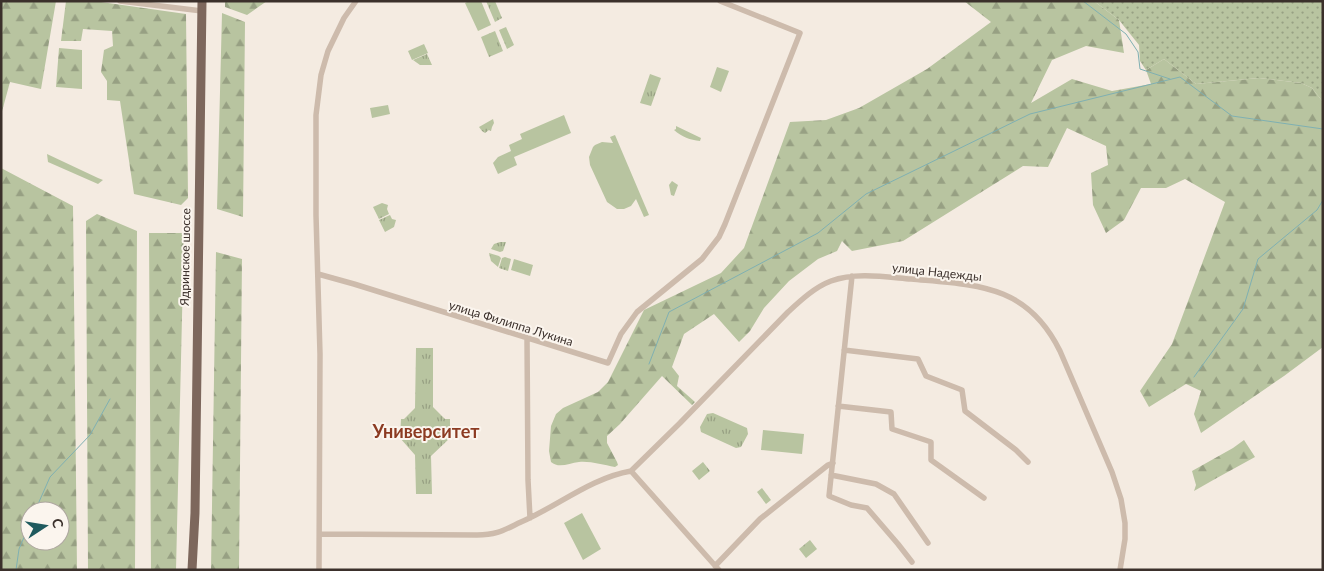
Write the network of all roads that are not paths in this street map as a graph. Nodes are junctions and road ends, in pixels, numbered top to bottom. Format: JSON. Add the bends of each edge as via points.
{"nodes":[{"id":1,"x":120,"y":1,"type":"edge"},
{"id":2,"x":356,"y":1,"type":"edge"},
{"id":3,"x":720,"y":1,"type":"edge"},
{"id":4,"x":202,"y":6,"type":"edge"},
{"id":5,"x":318,"y":274,"type":"junction"},
{"id":6,"x":852,"y":276,"type":"junction"},
{"id":7,"x":527,"y":338,"type":"junction"},
{"id":8,"x":844,"y":350,"type":"junction"},
{"id":9,"x":838,"y":406,"type":"junction"},
{"id":10,"x":1028,"y":462,"type":"dead end"},
{"id":11,"x":833,"y":463,"type":"junction"},
{"id":12,"x":631,"y":471,"type":"junction"},
{"id":13,"x":831,"y":475,"type":"junction"},
{"id":14,"x":984,"y":498,"type":"dead end"},
{"id":15,"x":195,"y":513,"type":"junction"},
{"id":16,"x":530,"y":518,"type":"junction"},
{"id":17,"x":320,"y":534,"type":"junction"},
{"id":18,"x":928,"y":542,"type":"dead end"},
{"id":19,"x":912,"y":562,"type":"dead end"},
{"id":20,"x":717,"y":568,"type":"edge"},
{"id":21,"x":192,"y":570,"type":"edge"},
{"id":22,"x":197,"y":570,"type":"edge"},
{"id":23,"x":319,"y":570,"type":"edge"},
{"id":24,"x":1120,"y":570,"type":"edge"}],
"edges":[{"from":1,"to":4,"type":"street"},
{"from":2,"to":5,"type":"street","via":[[328,51],[321,76],[316,115]]},
{"from":3,"to":7,"type":"street","name":"улица Филиппа Лукина","via":[[800,33],[715,243],[702,259],[637,312],[621,334],[608,363]]},
{"from":4,"to":15,"type":"main road","name":"Ядринское шоссе"},
{"from":5,"to":7,"type":"street","name":"улица Филиппа Лукина"},
{"from":5,"to":17,"type":"street"},
{"from":6,"to":8,"type":"street"},
{"from":6,"to":12,"type":"street","name":"улица Надежды","via":[[819,287],[799,302]]},
{"from":6,"to":24,"type":"street","name":"улица Надежды","via":[[963,283],[987,288],[1018,302],[1045,325],[1060,351],[1122,499],[1125,539]]},
{"from":7,"to":16,"type":"street"},
{"from":8,"to":9,"type":"street"},
{"from":8,"to":10,"type":"street","via":[[918,359],[926,376],[962,390],[965,411]]},
{"from":9,"to":11,"type":"street"},
{"from":9,"to":14,"type":"street","via":[[890,412],[892,429],[931,442],[931,460]]},
{"from":11,"to":13,"type":"street"},
{"from":11,"to":20,"type":"street","via":[[760,519]]},
{"from":12,"to":16,"type":"street","via":[[599,481]]},
{"from":12,"to":20,"type":"street"},
{"from":13,"to":18,"type":"street","via":[[876,484],[894,494]]},
{"from":13,"to":19,"type":"street","via":[[829,496],[866,508]]},
{"from":15,"to":21,"type":"main road","name":"Ядринское шоссе"},
{"from":15,"to":22,"type":"main road","name":"Ядринское шоссе"},
{"from":16,"to":17,"type":"street","via":[[490,535]]},
{"from":17,"to":23,"type":"street"}]}
